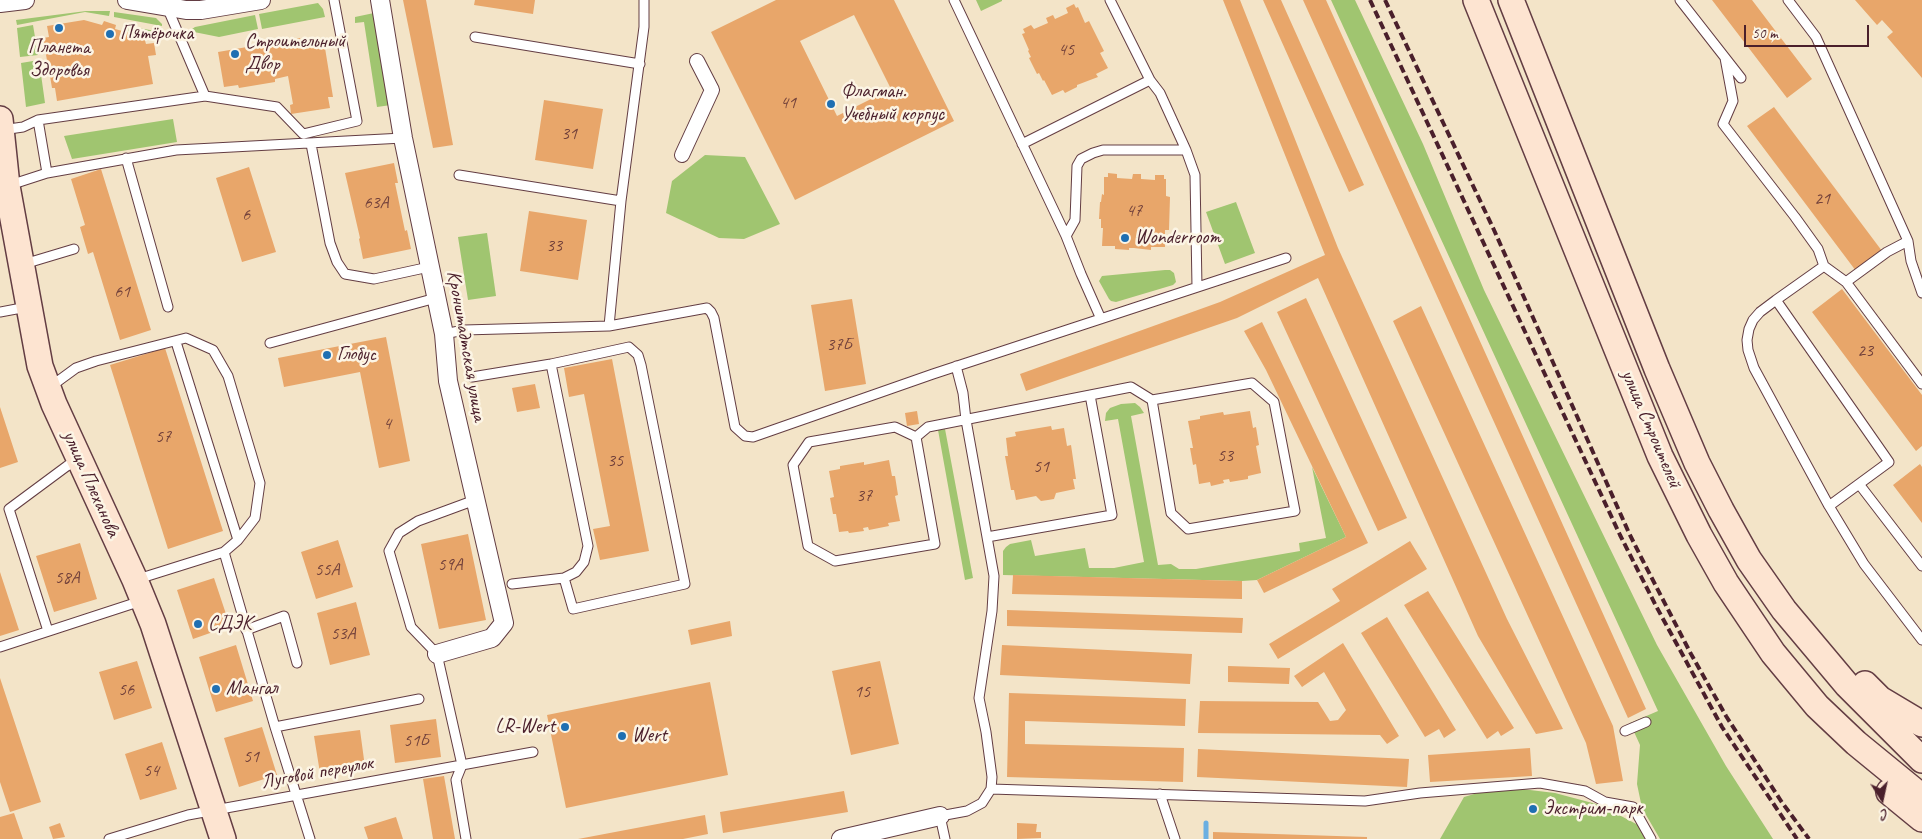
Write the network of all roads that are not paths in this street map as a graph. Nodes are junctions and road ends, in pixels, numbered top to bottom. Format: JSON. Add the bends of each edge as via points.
{"nodes":[{"id":1,"x":25,"y":0,"type":"edge"},
{"id":2,"x":127,"y":0,"type":"edge"},
{"id":3,"x":261,"y":0,"type":"edge"},
{"id":4,"x":334,"y":0,"type":"edge"},
{"id":5,"x":380,"y":0,"type":"edge"},
{"id":6,"x":644,"y":0,"type":"edge"},
{"id":7,"x":954,"y":0,"type":"edge"},
{"id":8,"x":1110,"y":0,"type":"edge"},
{"id":9,"x":1477,"y":0,"type":"edge"},
{"id":10,"x":1511,"y":0,"type":"edge"},
{"id":11,"x":1680,"y":0,"type":"edge"},
{"id":12,"x":1788,"y":0,"type":"edge"},
{"id":13,"x":0,"y":3,"type":"edge"},
{"id":14,"x":167,"y":7,"type":"junction"},
{"id":15,"x":475,"y":37,"type":"dead end"},
{"id":16,"x":1726,"y":58,"type":"junction"},
{"id":17,"x":697,"y":61,"type":"dead end"},
{"id":18,"x":640,"y":64,"type":"junction"},
{"id":19,"x":1741,"y":78,"type":"dead end"},
{"id":20,"x":1150,"y":80,"type":"junction"},
{"id":21,"x":205,"y":96,"type":"junction"},
{"id":22,"x":38,"y":120,"type":"junction"},
{"id":23,"x":1,"y":124,"type":"edge"},
{"id":24,"x":403,"y":138,"type":"junction"},
{"id":25,"x":311,"y":144,"type":"junction"},
{"id":26,"x":1022,"y":144,"type":"junction"},
{"id":27,"x":1186,"y":150,"type":"junction"},
{"id":28,"x":682,"y":155,"type":"dead end"},
{"id":29,"x":126,"y":158,"type":"junction"},
{"id":30,"x":47,"y":173,"type":"junction"},
{"id":31,"x":459,"y":175,"type":"dead end"},
{"id":32,"x":4,"y":187,"type":"edge"},
{"id":33,"x":620,"y":201,"type":"junction"},
{"id":34,"x":1066,"y":236,"type":"junction"},
{"id":35,"x":1908,"y":241,"type":"junction"},
{"id":36,"x":74,"y":249,"type":"dead end"},
{"id":37,"x":1286,"y":258,"type":"dead end"},
{"id":38,"x":21,"y":265,"type":"junction"},
{"id":39,"x":1824,"y":266,"type":"junction"},
{"id":40,"x":430,"y":267,"type":"junction"},
{"id":41,"x":1846,"y":282,"type":"junction"},
{"id":42,"x":1197,"y":287,"type":"junction"},
{"id":43,"x":1922,"y":293,"type":"edge"},
{"id":44,"x":436,"y":298,"type":"junction"},
{"id":45,"x":1776,"y":300,"type":"junction"},
{"id":46,"x":30,"y":307,"type":"junction"},
{"id":47,"x":168,"y":307,"type":"dead end"},
{"id":48,"x":0,"y":312,"type":"edge"},
{"id":49,"x":1102,"y":319,"type":"junction"},
{"id":50,"x":609,"y":326,"type":"junction"},
{"id":51,"x":444,"y":334,"type":"junction"},
{"id":52,"x":176,"y":342,"type":"junction"},
{"id":53,"x":270,"y":343,"type":"dead end"},
{"id":54,"x":551,"y":364,"type":"junction"},
{"id":55,"x":956,"y":366,"type":"junction"},
{"id":56,"x":1658,"y":368,"type":"junction"},
{"id":57,"x":472,"y":377,"type":"dead end"},
{"id":58,"x":1922,"y":384,"type":"edge"},
{"id":59,"x":48,"y":388,"type":"junction"},
{"id":60,"x":1090,"y":395,"type":"junction"},
{"id":61,"x":1152,"y":400,"type":"junction"},
{"id":62,"x":966,"y":420,"type":"junction"},
{"id":63,"x":916,"y":436,"type":"junction"},
{"id":64,"x":80,"y":459,"type":"junction"},
{"id":65,"x":1859,"y":484,"type":"junction"},
{"id":66,"x":475,"y":500,"type":"junction"},
{"id":67,"x":1829,"y":506,"type":"junction"},
{"id":68,"x":987,"y":537,"type":"junction"},
{"id":69,"x":238,"y":540,"type":"junction"},
{"id":70,"x":224,"y":552,"type":"junction"},
{"id":71,"x":1922,"y":566,"type":"edge"},
{"id":72,"x":564,"y":578,"type":"junction"},
{"id":73,"x":1726,"y":583,"type":"junction"},
{"id":74,"x":512,"y":584,"type":"dead end"},
{"id":75,"x":139,"y":590,"type":"junction"},
{"id":76,"x":246,"y":630,"type":"junction"},
{"id":77,"x":48,"y":631,"type":"junction"},
{"id":78,"x":1922,"y":640,"type":"edge"},
{"id":79,"x":0,"y":646,"type":"edge"},
{"id":80,"x":437,"y":654,"type":"junction"},
{"id":81,"x":298,"y":663,"type":"dead end"},
{"id":82,"x":419,"y":699,"type":"dead end"},
{"id":83,"x":1646,"y":722,"type":"dead end"},
{"id":84,"x":1922,"y":724,"type":"edge"},
{"id":85,"x":275,"y":727,"type":"junction"},
{"id":86,"x":1626,"y":730,"type":"dead end"},
{"id":87,"x":533,"y":752,"type":"dead end"},
{"id":88,"x":1922,"y":760,"type":"edge"},
{"id":89,"x":462,"y":765,"type":"junction"},
{"id":90,"x":991,"y":789,"type":"junction"},
{"id":91,"x":1160,"y":794,"type":"junction"},
{"id":92,"x":296,"y":795,"type":"junction"},
{"id":93,"x":1922,"y":798,"type":"edge"},
{"id":94,"x":215,"y":810,"type":"junction"},
{"id":95,"x":940,"y":816,"type":"junction"},
{"id":96,"x":1922,"y":819,"type":"edge"},
{"id":97,"x":109,"y":839,"type":"edge"},
{"id":98,"x":223,"y":839,"type":"edge"},
{"id":99,"x":310,"y":839,"type":"edge"},
{"id":100,"x":466,"y":839,"type":"edge"},
{"id":101,"x":841,"y":839,"type":"edge"},
{"id":102,"x":945,"y":839,"type":"edge"},
{"id":103,"x":1175,"y":839,"type":"edge"},
{"id":104,"x":1651,"y":839,"type":"edge"}],
"edges":[{"from":1,"to":13,"type":"street"},
{"from":2,"to":14,"type":"street"},
{"from":3,"to":14,"type":"street","via":[[201,10]]},
{"from":4,"to":21,"type":"lane","via":[[357,121],[303,134],[277,107]]},
{"from":5,"to":24,"type":"street","name":"Кронштадтская улица"},
{"from":6,"to":18,"type":"lane"},
{"from":7,"to":26,"type":"lane"},
{"from":8,"to":20,"type":"lane"},
{"from":9,"to":73,"type":"main road","name":"улица Строителей","via":[[1660,456]]},
{"from":10,"to":56,"type":"main road","name":"улица Строителей"},
{"from":11,"to":16,"type":"lane"},
{"from":12,"to":35,"type":"lane","via":[[1816,37]]},
{"from":14,"to":21,"type":"lane"},
{"from":15,"to":18,"type":"lane"},
{"from":16,"to":19,"type":"lane"},
{"from":16,"to":39,"type":"lane","via":[[1734,101],[1723,124],[1795,217],[1818,250]]},
{"from":17,"to":28,"type":"street","via":[[712,90]]},
{"from":18,"to":33,"type":"lane"},
{"from":20,"to":26,"type":"lane"},
{"from":20,"to":27,"type":"lane","via":[[1160,93]]},
{"from":21,"to":22,"type":"lane"},
{"from":22,"to":23,"type":"lane","via":[[23,127]]},
{"from":22,"to":30,"type":"lane"},
{"from":23,"to":32,"type":"main road","name":"улица Плеханова"},
{"from":24,"to":25,"type":"lane"},
{"from":24,"to":40,"type":"street","name":"Кронштадтская улица"},
{"from":25,"to":29,"type":"lane","via":[[184,149]]},
{"from":25,"to":40,"type":"lane","via":[[330,243],[345,274],[374,278]]},
{"from":26,"to":34,"type":"lane"},
{"from":27,"to":34,"type":"lane","via":[[1103,150],[1082,159],[1077,166],[1075,220]]},
{"from":27,"to":42,"type":"lane","via":[[1195,175]]},
{"from":29,"to":30,"type":"lane"},
{"from":29,"to":47,"type":"lane"},
{"from":30,"to":32,"type":"lane"},
{"from":31,"to":33,"type":"lane"},
{"from":32,"to":38,"type":"main road","name":"улица Плеханова"},
{"from":33,"to":50,"type":"lane"},
{"from":34,"to":49,"type":"lane"},
{"from":35,"to":41,"type":"lane"},
{"from":35,"to":43,"type":"lane","via":[[1911,262]]},
{"from":36,"to":38,"type":"lane"},
{"from":37,"to":42,"type":"lane"},
{"from":38,"to":46,"type":"main road","name":"улица Плеханова"},
{"from":39,"to":41,"type":"lane"},
{"from":39,"to":45,"type":"lane"},
{"from":40,"to":44,"type":"street","name":"Кронштадтская улица"},
{"from":41,"to":58,"type":"lane"},
{"from":42,"to":49,"type":"lane"},
{"from":44,"to":51,"type":"street","name":"Кронштадтская улица"},
{"from":44,"to":53,"type":"lane"},
{"from":45,"to":65,"type":"lane","via":[[1889,462]]},
{"from":45,"to":67,"type":"lane","via":[[1752,320],[1747,340],[1750,358]]},
{"from":46,"to":48,"type":"lane"},
{"from":46,"to":59,"type":"main road","name":"улица Плеханова","via":[[40,366]]},
{"from":49,"to":55,"type":"lane"},
{"from":50,"to":51,"type":"lane","via":[[464,330]]},
{"from":50,"to":55,"type":"lane","via":[[707,308],[714,318],[732,419],[745,436],[753,437]]},
{"from":51,"to":66,"type":"street","name":"Кронштадтская улица","via":[[448,381]]},
{"from":52,"to":59,"type":"lane","via":[[76,368]]},
{"from":52,"to":69,"type":"lane"},
{"from":52,"to":69,"type":"lane","via":[[186,338],[213,350],[228,376],[260,482],[255,518]]},
{"from":54,"to":57,"type":"lane"},
{"from":54,"to":72,"type":"lane","via":[[588,546],[584,562],[576,572]]},
{"from":54,"to":72,"type":"lane","via":[[629,348],[638,355],[685,584],[573,608]]},
{"from":55,"to":62,"type":"lane"},
{"from":56,"to":84,"type":"main road","via":[[1688,410],[1759,551],[1793,602],[1880,699]]},
{"from":56,"to":88,"type":"main road","name":"улица Строителей","via":[[1697,463],[1749,560],[1784,610],[1846,685]]},
{"from":59,"to":64,"type":"main road","name":"улица Плеханова"},
{"from":60,"to":61,"type":"lane","via":[[1131,387]]},
{"from":60,"to":62,"type":"lane"},
{"from":60,"to":68,"type":"lane","via":[[1112,515]]},
{"from":61,"to":61,"type":"lane","via":[[1252,382],[1274,402],[1294,511],[1188,530],[1171,513]]},
{"from":62,"to":63,"type":"lane","via":[[928,426]]},
{"from":62,"to":68,"type":"lane"},
{"from":63,"to":63,"type":"lane","via":[[935,544],[835,561],[808,546],[793,465],[809,442],[895,427]]},
{"from":64,"to":75,"type":"main road","name":"улица Плеханова"},
{"from":64,"to":77,"type":"lane","via":[[9,509]]},
{"from":65,"to":67,"type":"lane"},
{"from":65,"to":71,"type":"lane"},
{"from":66,"to":80,"type":"street","name":"Кронштадтская улица","via":[[504,623],[492,638]]},
{"from":66,"to":80,"type":"lane","via":[[418,521],[399,533],[389,551],[411,627]]},
{"from":67,"to":78,"type":"lane","via":[[1864,564]]},
{"from":68,"to":90,"type":"lane","via":[[994,576],[979,698],[989,748]]},
{"from":69,"to":70,"type":"lane"},
{"from":70,"to":75,"type":"lane"},
{"from":70,"to":76,"type":"lane"},
{"from":72,"to":74,"type":"lane"},
{"from":73,"to":93,"type":"main road","name":"улица Строителей","via":[[1772,653],[1817,706]]},
{"from":73,"to":96,"type":"main road","via":[[1774,660],[1823,728],[1854,764]]},
{"from":75,"to":77,"type":"lane"},
{"from":75,"to":94,"type":"main road","name":"улица Плеханова"},
{"from":76,"to":81,"type":"lane","via":[[284,616]]},
{"from":76,"to":85,"type":"lane"},
{"from":77,"to":79,"type":"lane"},
{"from":80,"to":89,"type":"lane"},
{"from":82,"to":85,"type":"lane"},
{"from":83,"to":86,"type":"lane"},
{"from":85,"to":92,"type":"lane"},
{"from":87,"to":89,"type":"lane","name":"Луговой переулок"},
{"from":89,"to":92,"type":"lane","name":"Луговой переулок"},
{"from":89,"to":100,"type":"lane","via":[[456,780]]},
{"from":90,"to":91,"type":"lane"},
{"from":90,"to":95,"type":"lane","via":[[982,803],[974,808]]},
{"from":91,"to":103,"type":"lane"},
{"from":91,"to":104,"type":"lane","via":[[1365,801],[1540,783],[1585,791],[1606,802],[1633,807]]},
{"from":92,"to":94,"type":"lane","name":"Луговой переулок"},
{"from":92,"to":99,"type":"lane"},
{"from":94,"to":97,"type":"lane","name":"Луговой переулок"},
{"from":94,"to":98,"type":"main road","name":"улица Плеханова"},
{"from":95,"to":101,"type":"street"},
{"from":95,"to":102,"type":"lane"}]}
